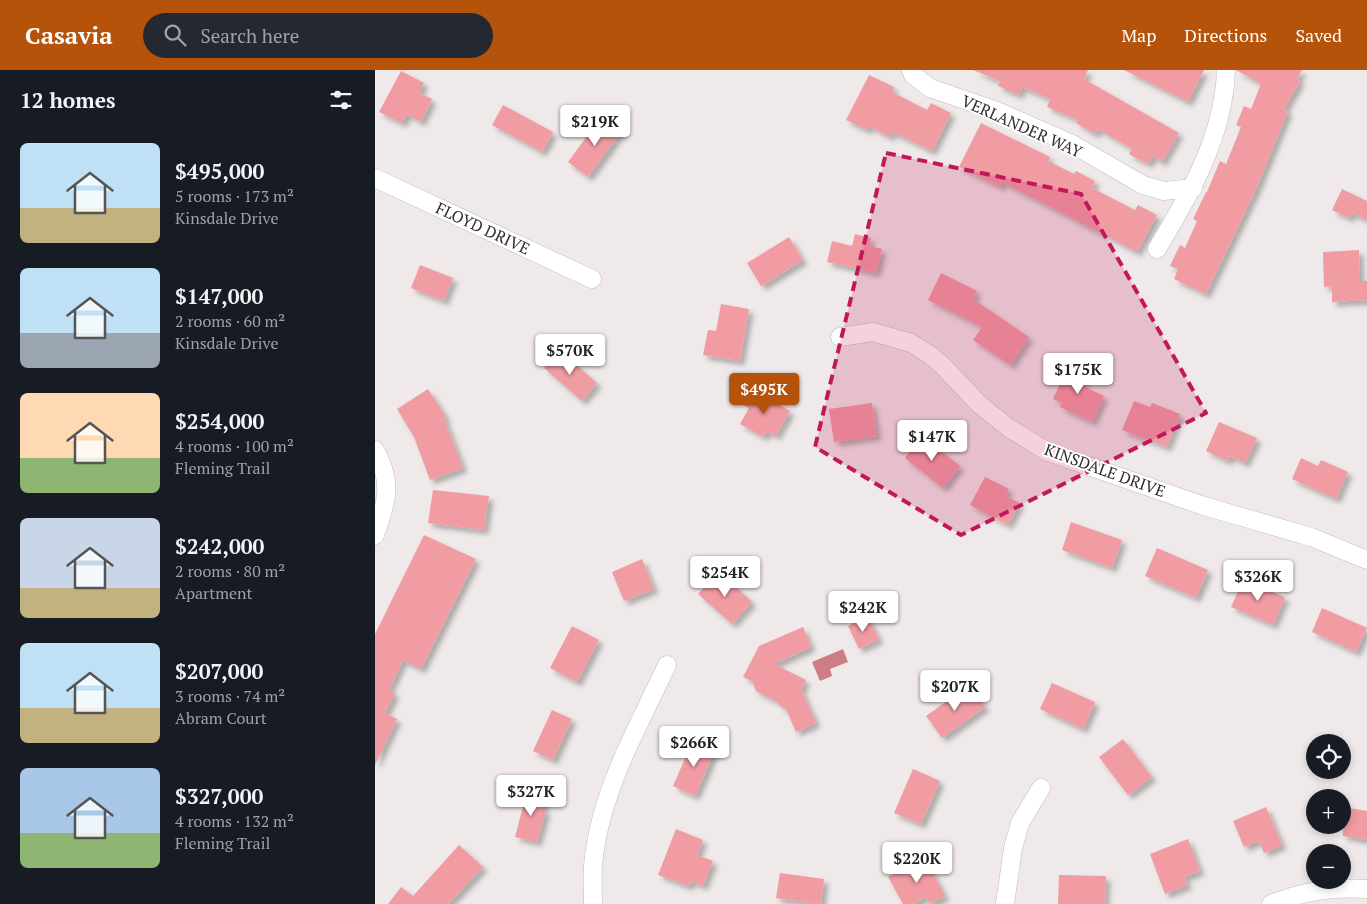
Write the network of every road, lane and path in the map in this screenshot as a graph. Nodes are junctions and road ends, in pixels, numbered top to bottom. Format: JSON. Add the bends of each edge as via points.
{"nodes":[{"id":1,"x":911,"y":70,"type":"edge"},
{"id":2,"x":1225,"y":70,"type":"edge"},
{"id":3,"x":375,"y":178,"type":"edge"},
{"id":4,"x":1193,"y":188,"type":"junction"},
{"id":5,"x":1157,"y":249,"type":"dead end"},
{"id":6,"x":591,"y":278,"type":"dead end"},
{"id":7,"x":840,"y":337,"type":"dead end"},
{"id":8,"x":375,"y":450,"type":"edge"},
{"id":9,"x":375,"y":535,"type":"edge"},
{"id":10,"x":1367,"y":560,"type":"edge"},
{"id":11,"x":667,"y":666,"type":"dead end"},
{"id":12,"x":1041,"y":788,"type":"dead end"},
{"id":13,"x":1367,"y":889,"type":"edge"},
{"id":14,"x":593,"y":904,"type":"edge"},
{"id":15,"x":1005,"y":904,"type":"edge"},
{"id":16,"x":1271,"y":904,"type":"edge"}],
"edges":[{"from":1,"to":4,"type":"street","name":"VERLANDER WAY","via":[[930,88],[997,111],[1071,144],[1143,185],[1164,191]]},
{"from":2,"to":4,"type":"street","via":[[1225,90],[1218,123]]},
{"from":3,"to":6,"type":"street","name":"FLOYD DRIVE"},
{"from":4,"to":5,"type":"street"},
{"from":7,"to":10,"type":"street","name":"KINSDALE DRIVE","via":[[873,332],[911,343],[930,355],[1001,422],[1048,452],[1204,506],[1311,537]]},
{"from":8,"to":9,"type":"street","via":[[383,464],[387,502]]},
{"from":11,"to":14,"type":"street","via":[[617,771],[601,823],[593,865]]},
{"from":12,"to":15,"type":"street","via":[[1020,823],[1011,856]]},
{"from":13,"to":16,"type":"street","via":[[1326,888],[1298,893]]}]}
